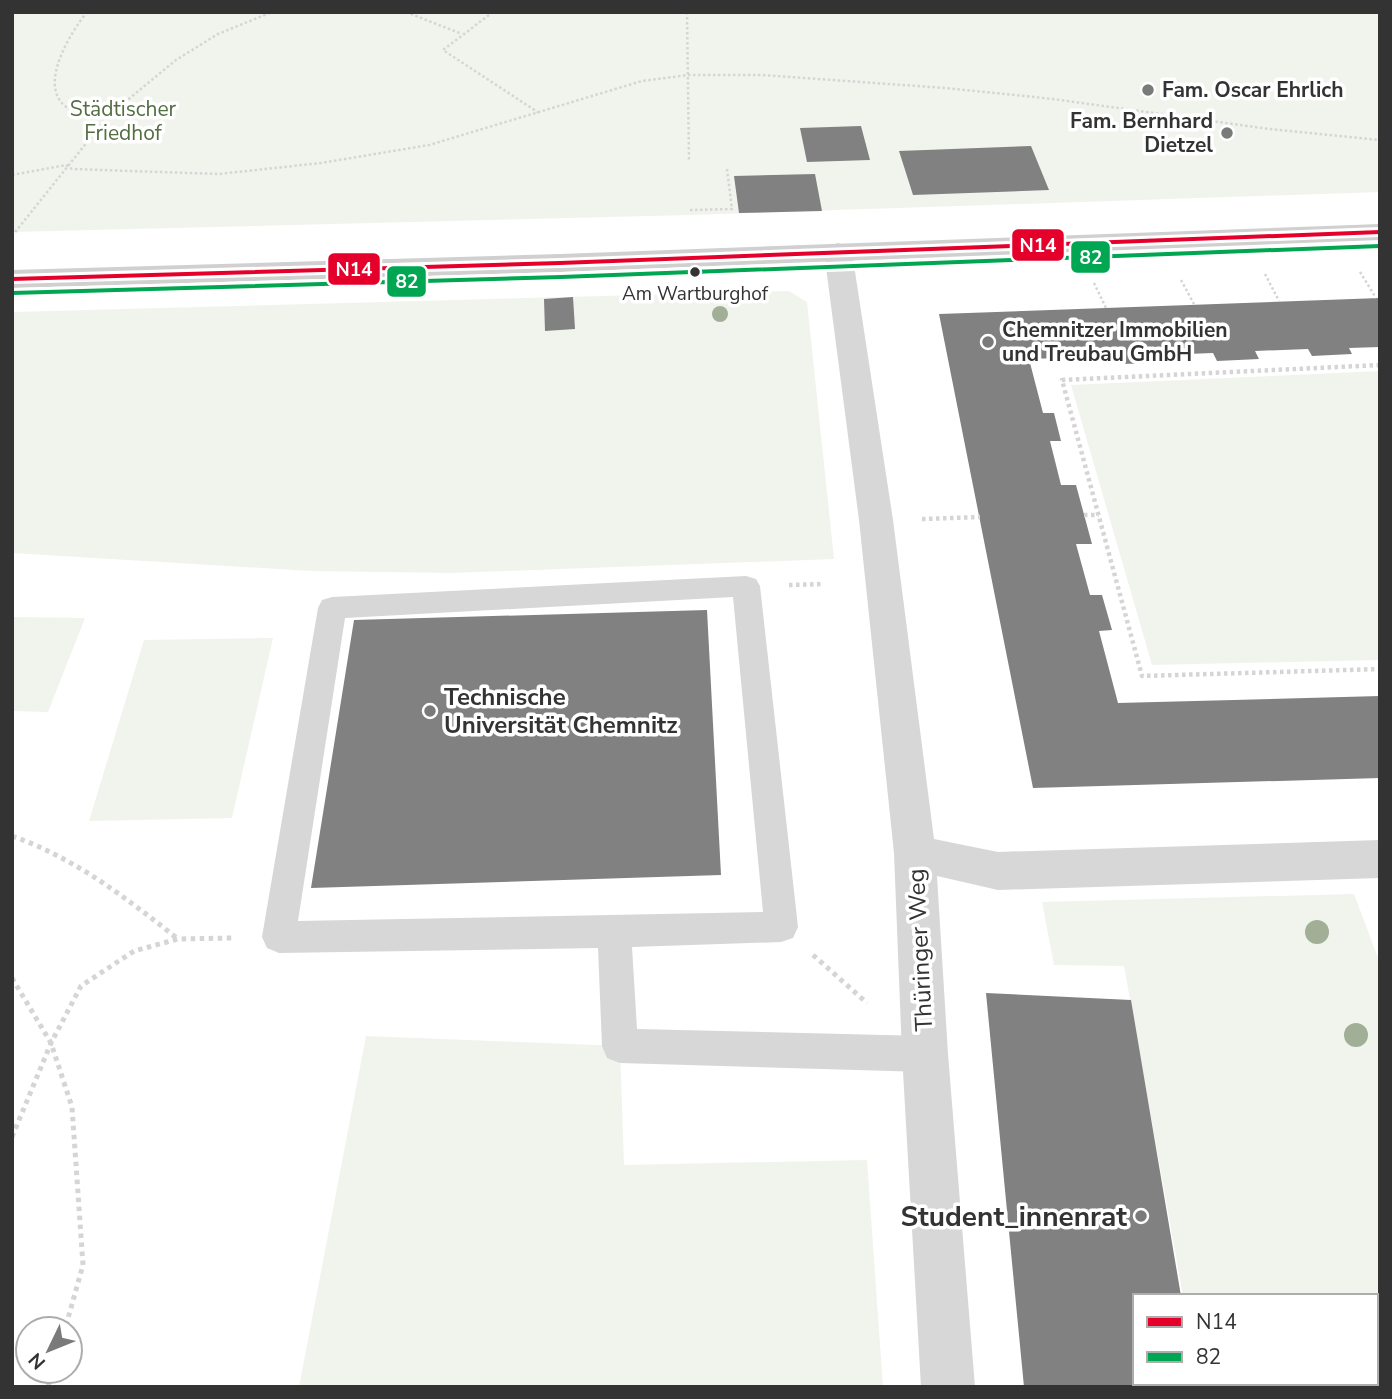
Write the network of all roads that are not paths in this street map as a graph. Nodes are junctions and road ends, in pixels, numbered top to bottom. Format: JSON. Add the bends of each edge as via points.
{"nodes":[{"id":1,"x":1380,"y":232,"type":"edge"},
{"id":2,"x":838,"y":252,"type":"junction"},
{"id":3,"x":12,"y":279,"type":"edge"},
{"id":4,"x":915,"y":853,"type":"junction"},
{"id":5,"x":1380,"y":859,"type":"edge"},
{"id":6,"x":614,"y":932,"type":"junction"},
{"id":7,"x":925,"y":1055,"type":"junction"},
{"id":8,"x":948,"y":1387,"type":"edge"}],
"edges":[{"from":1,"to":2,"type":"main road"},
{"from":2,"to":3,"type":"main road"},
{"from":2,"to":4,"type":"street","via":[[876,520]]},
{"from":4,"to":5,"type":"street","name":"Thüringer Weg","via":[[998,871]]},
{"from":4,"to":7,"type":"street","name":"Thüringer Weg"},
{"from":6,"to":6,"type":"lane","via":[[781,927],[747,586],[332,608],[279,937]]},
{"from":6,"to":7,"type":"lane","via":[[620,1046]]},
{"from":7,"to":8,"type":"street","name":"Thüringer Weg"}]}
